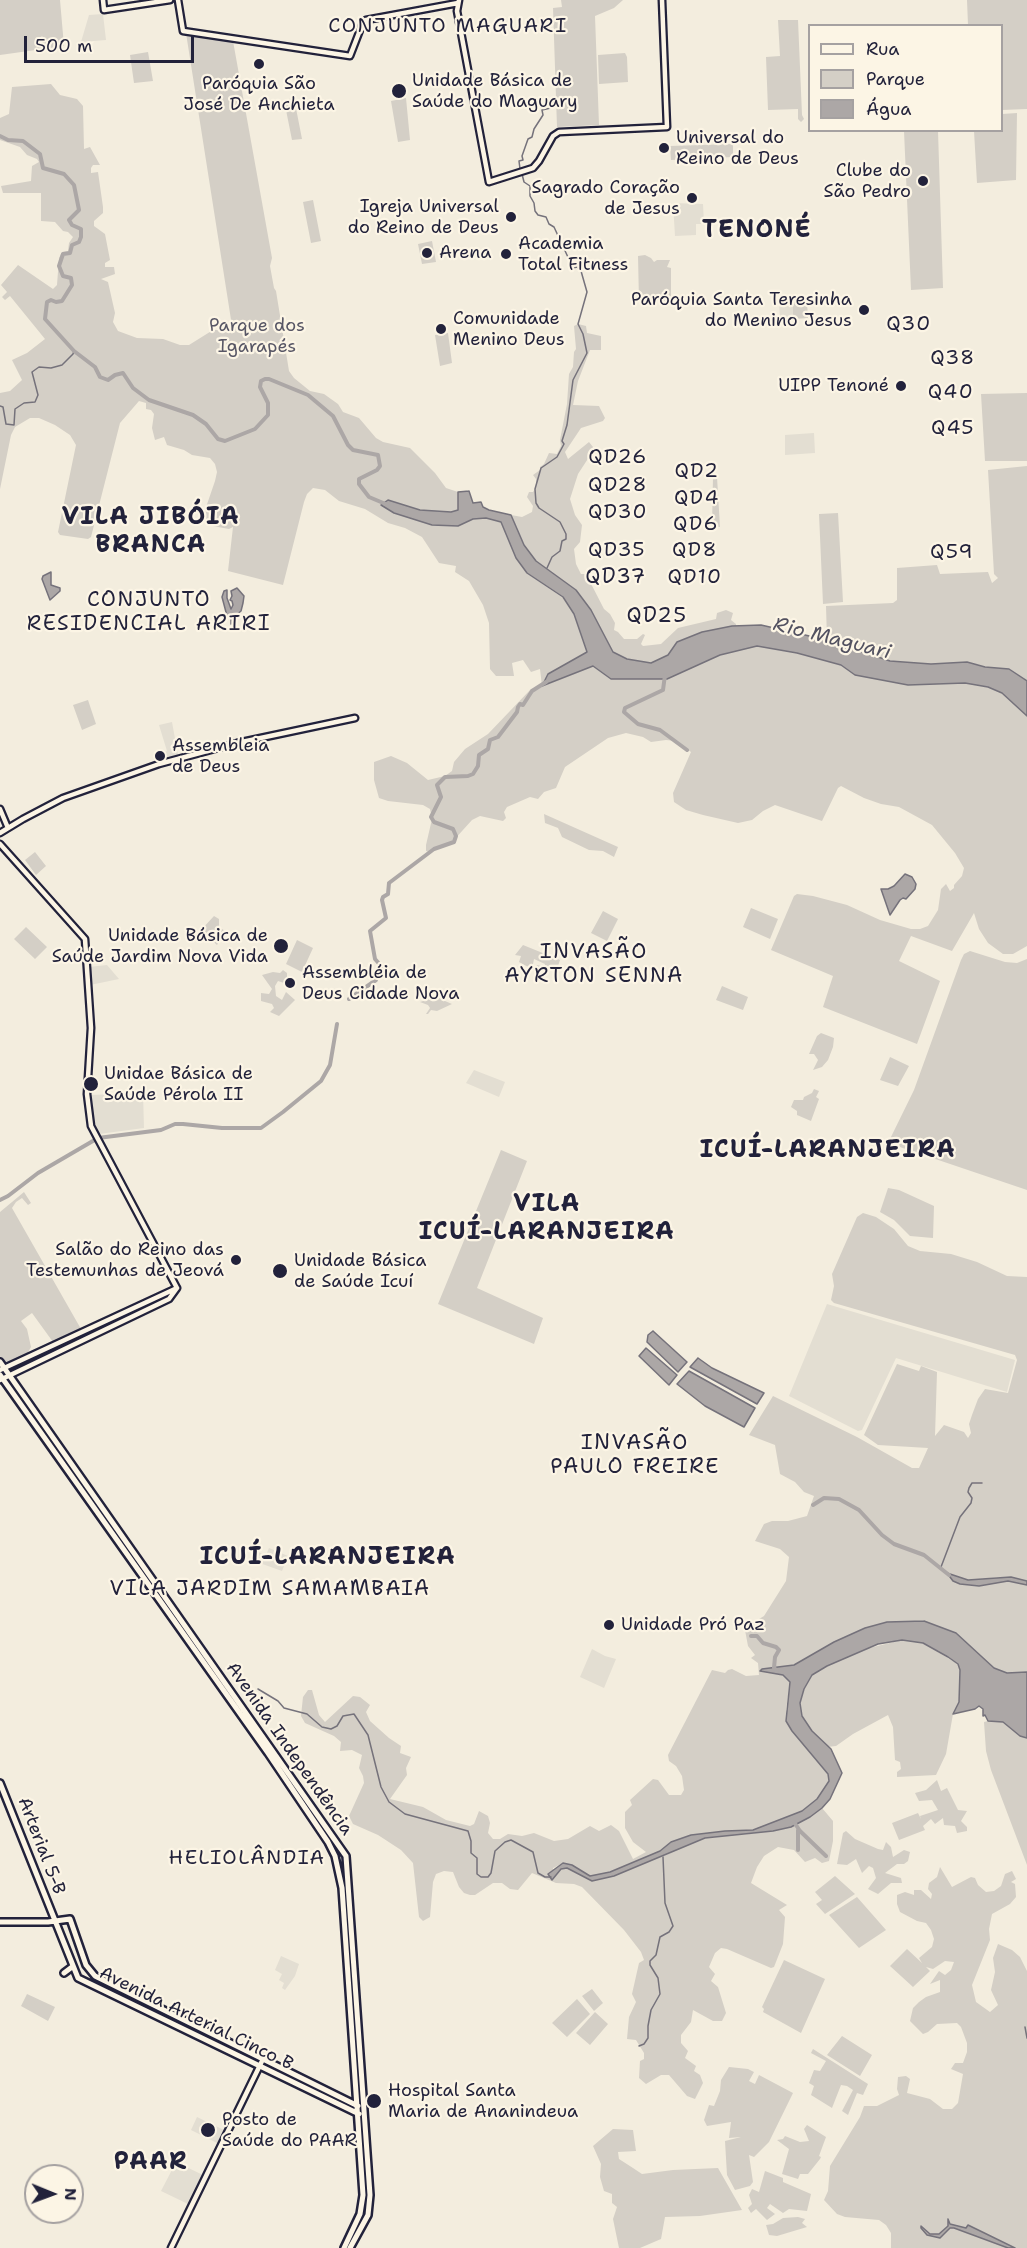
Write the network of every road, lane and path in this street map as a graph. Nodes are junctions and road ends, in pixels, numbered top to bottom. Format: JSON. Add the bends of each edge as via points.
{"nodes":[{"id":1,"x":103,"y":0,"type":"edge"},
{"id":2,"x":170,"y":0,"type":"edge"},
{"id":3,"x":178,"y":0,"type":"edge"},
{"id":4,"x":662,"y":0,"type":"edge"},
{"id":5,"x":459,"y":2,"type":"edge"},
{"id":6,"x":355,"y":718,"type":"dead end"},
{"id":7,"x":0,"y":809,"type":"edge"},
{"id":8,"x":8,"y":828,"type":"junction"},
{"id":9,"x":0,"y":833,"type":"edge"},
{"id":10,"x":0,"y":844,"type":"edge"},
{"id":11,"x":171,"y":1294,"type":"junction"},
{"id":12,"x":0,"y":1362,"type":"edge"},
{"id":13,"x":1,"y":1374,"type":"edge"},
{"id":14,"x":9,"y":1376,"type":"junction"},
{"id":15,"x":34,"y":1417,"type":"junction"},
{"id":16,"x":280,"y":1767,"type":"junction"},
{"id":17,"x":0,"y":1783,"type":"edge"},
{"id":18,"x":346,"y":1888,"type":"junction"},
{"id":19,"x":54,"y":1920,"type":"junction"},
{"id":20,"x":0,"y":1921,"type":"edge"},
{"id":21,"x":72,"y":1967,"type":"junction"},
{"id":22,"x":64,"y":1973,"type":"dead end"},
{"id":23,"x":263,"y":2060,"type":"junction"},
{"id":24,"x":260,"y":2067,"type":"junction"},
{"id":25,"x":356,"y":2104,"type":"junction"},
{"id":26,"x":352,"y":2111,"type":"junction"},
{"id":27,"x":359,"y":2114,"type":"junction"},
{"id":28,"x":360,"y":2135,"type":"junction"},
{"id":29,"x":366,"y":2137,"type":"junction"},
{"id":30,"x":171,"y":2248,"type":"edge"},
{"id":31,"x":344,"y":2248,"type":"edge"},
{"id":32,"x":350,"y":2248,"type":"edge"}],
"edges":[{"from":1,"to":2,"type":"main road","via":[[104,10]]},
{"from":3,"to":5,"type":"main road","via":[[183,31],[350,56],[368,19]]},
{"from":4,"to":5,"type":"main road","via":[[667,127],[559,132],[536,165],[521,173],[490,179],[458,18]]},
{"from":6,"to":8,"type":"main road","via":[[165,762],[63,798]]},
{"from":7,"to":8,"type":"main road"},
{"from":8,"to":9,"type":"main road"},
{"from":10,"to":11,"type":"main road","via":[[85,939],[91,1028],[87,1094],[90,1120],[177,1288]]},
{"from":11,"to":13,"type":"main road"},
{"from":11,"to":14,"type":"main road"},
{"from":12,"to":13,"type":"main road","name":"Avenida Independência"},
{"from":13,"to":14,"type":"main road","name":"Avenida Independência"},
{"from":13,"to":15,"type":"main road","name":"Avenida Independência"},
{"from":14,"to":15,"type":"main road","name":"Avenida Independência"},
{"from":15,"to":16,"type":"main road","name":"Avenida Independência"},
{"from":16,"to":18,"type":"main road","name":"Avenida Independência","via":[[332,1848]]},
{"from":16,"to":18,"type":"main road","name":"Avenida Independência","via":[[346,1856]]},
{"from":17,"to":19,"type":"main road","name":"Arterial 5-B"},
{"from":18,"to":25,"type":"main road","name":"Avenida Independência"},
{"from":18,"to":29,"type":"main road","name":"Avenida Independência"},
{"from":19,"to":20,"type":"main road"},
{"from":19,"to":21,"type":"main road","name":"Avenida Arterial Cinco B"},
{"from":19,"to":23,"type":"main road","via":[[69,1919],[86,1965],[95,1976]]},
{"from":21,"to":22,"type":"main road"},
{"from":21,"to":24,"type":"main road","name":"Avenida Arterial Cinco B","via":[[78,1978]]},
{"from":23,"to":24,"type":"main road"},
{"from":23,"to":25,"type":"main road"},
{"from":24,"to":26,"type":"main road","name":"Avenida Arterial Cinco B"},
{"from":24,"to":30,"type":"main road"},
{"from":25,"to":26,"type":"main road"},
{"from":25,"to":27,"type":"main road","name":"Avenida Independência"},
{"from":26,"to":27,"type":"main road","name":"Avenida Arterial Cinco B"},
{"from":27,"to":28,"type":"main road","name":"Avenida Independência"},
{"from":28,"to":29,"type":"main road"},
{"from":28,"to":31,"type":"main road","name":"Avenida Independência","via":[[363,2205]]},
{"from":29,"to":32,"type":"main road","name":"Avenida Independência","via":[[370,2207]]}]}
